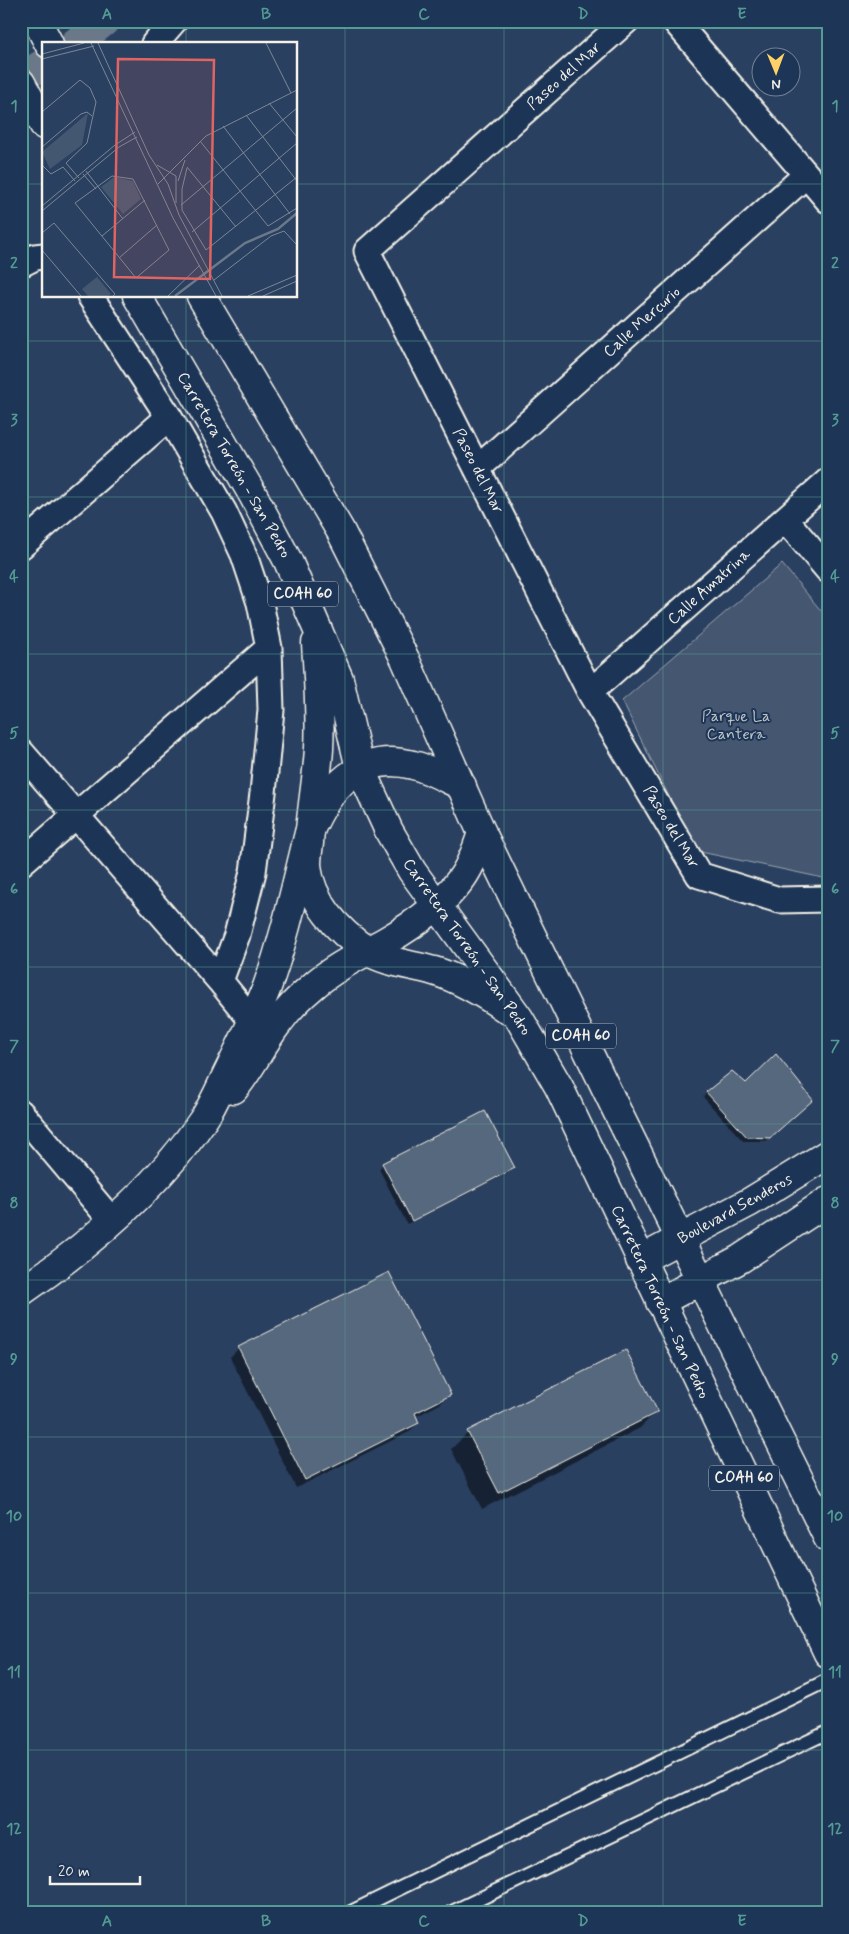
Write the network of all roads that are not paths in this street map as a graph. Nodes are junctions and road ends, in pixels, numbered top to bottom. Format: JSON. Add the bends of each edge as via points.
{"nodes":[{"id":1,"x":37,"y":21,"type":"edge"},
{"id":2,"x":174,"y":21,"type":"edge"},
{"id":3,"x":626,"y":21,"type":"edge"},
{"id":4,"x":674,"y":21,"type":"edge"},
{"id":5,"x":48,"y":42,"type":"edge"},
{"id":6,"x":156,"y":42,"type":"edge"},
{"id":7,"x":21,"y":84,"type":"edge"},
{"id":8,"x":42,"y":121,"type":"edge"},
{"id":9,"x":806,"y":175,"type":"junction"},
{"id":10,"x":828,"y":200,"type":"edge"},
{"id":11,"x":42,"y":256,"type":"edge"},
{"id":12,"x":21,"y":264,"type":"edge"},
{"id":13,"x":91,"y":298,"type":"edge"},
{"id":14,"x":138,"y":298,"type":"edge"},
{"id":15,"x":202,"y":298,"type":"edge"},
{"id":16,"x":170,"y":417,"type":"junction"},
{"id":17,"x":477,"y":469,"type":"junction"},
{"id":18,"x":828,"y":481,"type":"edge"},
{"id":19,"x":785,"y":519,"type":"junction"},
{"id":20,"x":21,"y":546,"type":"edge"},
{"id":21,"x":828,"y":570,"type":"edge"},
{"id":22,"x":315,"y":621,"type":"junction"},
{"id":23,"x":269,"y":648,"type":"junction"},
{"id":24,"x":590,"y":692,"type":"junction"},
{"id":25,"x":21,"y":752,"type":"edge"},
{"id":26,"x":360,"y":768,"type":"junction"},
{"id":27,"x":462,"y":786,"type":"junction"},
{"id":28,"x":77,"y":815,"type":"junction"},
{"id":29,"x":482,"y":833,"type":"junction"},
{"id":30,"x":309,"y":834,"type":"junction"},
{"id":31,"x":21,"y":863,"type":"edge"},
{"id":32,"x":828,"y":899,"type":"edge"},
{"id":33,"x":437,"y":904,"type":"junction"},
{"id":34,"x":367,"y":950,"type":"junction"},
{"id":35,"x":220,"y":981,"type":"junction"},
{"id":36,"x":519,"y":1018,"type":"junction"},
{"id":37,"x":253,"y":1022,"type":"junction"},
{"id":38,"x":21,"y":1113,"type":"edge"},
{"id":39,"x":206,"y":1116,"type":"junction"},
{"id":40,"x":828,"y":1154,"type":"edge"},
{"id":41,"x":828,"y":1201,"type":"edge"},
{"id":42,"x":112,"y":1222,"type":"junction"},
{"id":43,"x":680,"y":1240,"type":"junction"},
{"id":44,"x":640,"y":1260,"type":"junction"},
{"id":45,"x":701,"y":1281,"type":"junction"},
{"id":46,"x":21,"y":1292,"type":"edge"},
{"id":47,"x":660,"y":1302,"type":"junction"},
{"id":48,"x":828,"y":1538,"type":"edge"},
{"id":49,"x":828,"y":1654,"type":"edge"},
{"id":50,"x":828,"y":1680,"type":"edge"},
{"id":51,"x":828,"y":1732,"type":"edge"},
{"id":52,"x":349,"y":1913,"type":"edge"},
{"id":53,"x":450,"y":1913,"type":"edge"}],
"edges":[{"from":1,"to":5,"type":"main road"},
{"from":2,"to":6,"type":"street"},
{"from":3,"to":17,"type":"street","name":"Paseo del Mar","via":[[367,251]]},
{"from":4,"to":9,"type":"street"},
{"from":7,"to":8,"type":"main road"},
{"from":9,"to":10,"type":"street"},
{"from":9,"to":17,"type":"street","name":"Calle Mercurio"},
{"from":11,"to":12,"type":"street"},
{"from":13,"to":16,"type":"street"},
{"from":14,"to":22,"type":"main road","name":"Carretera Torreón - San Pedro","number":"COAH 60","via":[[253,495]]},
{"from":15,"to":27,"type":"main road","number":"COAH 60","via":[[340,530],[406,658]]},
{"from":16,"to":20,"type":"street"},
{"from":16,"to":23,"type":"street","via":[[244,554],[260,603]]},
{"from":17,"to":24,"type":"street","name":"Paseo del Mar"},
{"from":18,"to":19,"type":"street","name":"Calle Amatrina"},
{"from":19,"to":21,"type":"street"},
{"from":19,"to":24,"type":"street","name":"Calle Amatrina"},
{"from":22,"to":26,"type":"main road","name":"Carretera Torreón - San Pedro","number":"COAH 60","via":[[339,679]]},
{"from":22,"to":30,"type":"main road","via":[[319,746]]},
{"from":23,"to":28,"type":"street"},
{"from":23,"to":35,"type":"street","via":[[271,710],[252,872],[237,935]]},
{"from":24,"to":32,"type":"street","name":"Paseo del Mar","via":[[699,875],[779,900]]},
{"from":25,"to":28,"type":"street"},
{"from":26,"to":27,"type":"main road","via":[[384,763],[412,765]]},
{"from":26,"to":30,"type":"main road","via":[[326,800]]},
{"from":26,"to":33,"type":"main road","name":"Carretera Torreón - San Pedro","number":"COAH 60","via":[[388,831]]},
{"from":27,"to":29,"type":"main road","number":"COAH 60"},
{"from":28,"to":31,"type":"street"},
{"from":28,"to":35,"type":"street"},
{"from":29,"to":33,"type":"main road","via":[[474,857],[462,877]]},
{"from":29,"to":43,"type":"main road","number":"COAH 60"},
{"from":30,"to":34,"type":"main road","via":[[307,866],[322,906],[334,924]]},
{"from":30,"to":37,"type":"main road","via":[[283,937]]},
{"from":33,"to":34,"type":"main road","via":[[414,923]]},
{"from":33,"to":36,"type":"main road","name":"Carretera Torreón - San Pedro","number":"COAH 60"},
{"from":34,"to":36,"type":"main road","via":[[394,963],[457,980],[488,996]]},
{"from":34,"to":39,"type":"main road","via":[[313,986],[292,1005],[235,1088]]},
{"from":35,"to":37,"type":"street"},
{"from":36,"to":44,"type":"main road","name":"Carretera Torreón - San Pedro","number":"COAH 60","via":[[559,1087]]},
{"from":37,"to":39,"type":"main road"},
{"from":38,"to":42,"type":"street"},
{"from":39,"to":42,"type":"main road","via":[[159,1174]]},
{"from":40,"to":43,"type":"main road","name":"Boulevard Senderos"},
{"from":41,"to":45,"type":"main road"},
{"from":42,"to":46,"type":"main road","via":[[57,1268]]},
{"from":43,"to":44,"type":"main road","name":"Boulevard Senderos"},
{"from":43,"to":45,"type":"main road","number":"COAH 60"},
{"from":44,"to":47,"type":"main road","name":"Carretera Torreón - San Pedro","number":"COAH 60"},
{"from":45,"to":47,"type":"main road"},
{"from":45,"to":48,"type":"main road","number":"COAH 60"},
{"from":47,"to":49,"type":"main road","name":"Carretera Torreón - San Pedro","number":"COAH 60"},
{"from":50,"to":52,"type":"lane"},
{"from":51,"to":53,"type":"lane"}]}
